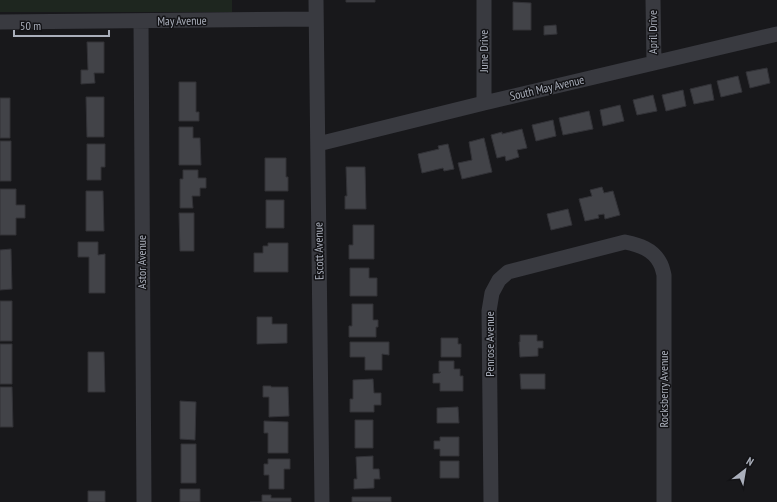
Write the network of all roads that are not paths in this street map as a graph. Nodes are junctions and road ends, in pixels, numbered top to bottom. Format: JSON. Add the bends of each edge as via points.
{"nodes":[{"id":1,"x":316,"y":0,"type":"edge"},
{"id":2,"x":484,"y":0,"type":"edge"},
{"id":3,"x":653,"y":0,"type":"edge"},
{"id":4,"x":316,"y":19,"type":"junction"},
{"id":5,"x":141,"y":21,"type":"junction"},
{"id":6,"x":0,"y":22,"type":"edge"},
{"id":7,"x":777,"y":34,"type":"edge"},
{"id":8,"x":654,"y":63,"type":"junction"},
{"id":9,"x":484,"y":103,"type":"junction"},
{"id":10,"x":318,"y":144,"type":"junction"},
{"id":11,"x":664,"y":275,"type":"joint"},
{"id":12,"x":144,"y":502,"type":"edge"},
{"id":13,"x":322,"y":502,"type":"edge"},
{"id":14,"x":491,"y":502,"type":"edge"},
{"id":15,"x":664,"y":502,"type":"edge"}],
"edges":[{"from":1,"to":4,"type":"street","name":"Escott Avenue"},
{"from":2,"to":9,"type":"street","name":"June Drive"},
{"from":3,"to":8,"type":"street","name":"April Drive"},
{"from":4,"to":5,"type":"street","name":"May Avenue"},
{"from":4,"to":10,"type":"street","name":"Escott Avenue"},
{"from":5,"to":6,"type":"street","name":"May Avenue"},
{"from":5,"to":12,"type":"street","name":"Astor Avenue"},
{"from":7,"to":8,"type":"street","name":"South May Avenue"},
{"from":8,"to":9,"type":"street","name":"South May Avenue"},
{"from":9,"to":10,"type":"street","name":"South May Avenue"},
{"from":10,"to":13,"type":"street","name":"Escott Avenue"},
{"from":11,"to":14,"type":"street","name":"Penrose Avenue","via":[[660,262],[652,252],[639,245],[625,242],[508,272],[499,280],[492,293],[489,311]]},
{"from":11,"to":15,"type":"street","name":"Rocksberry Avenue"}]}
